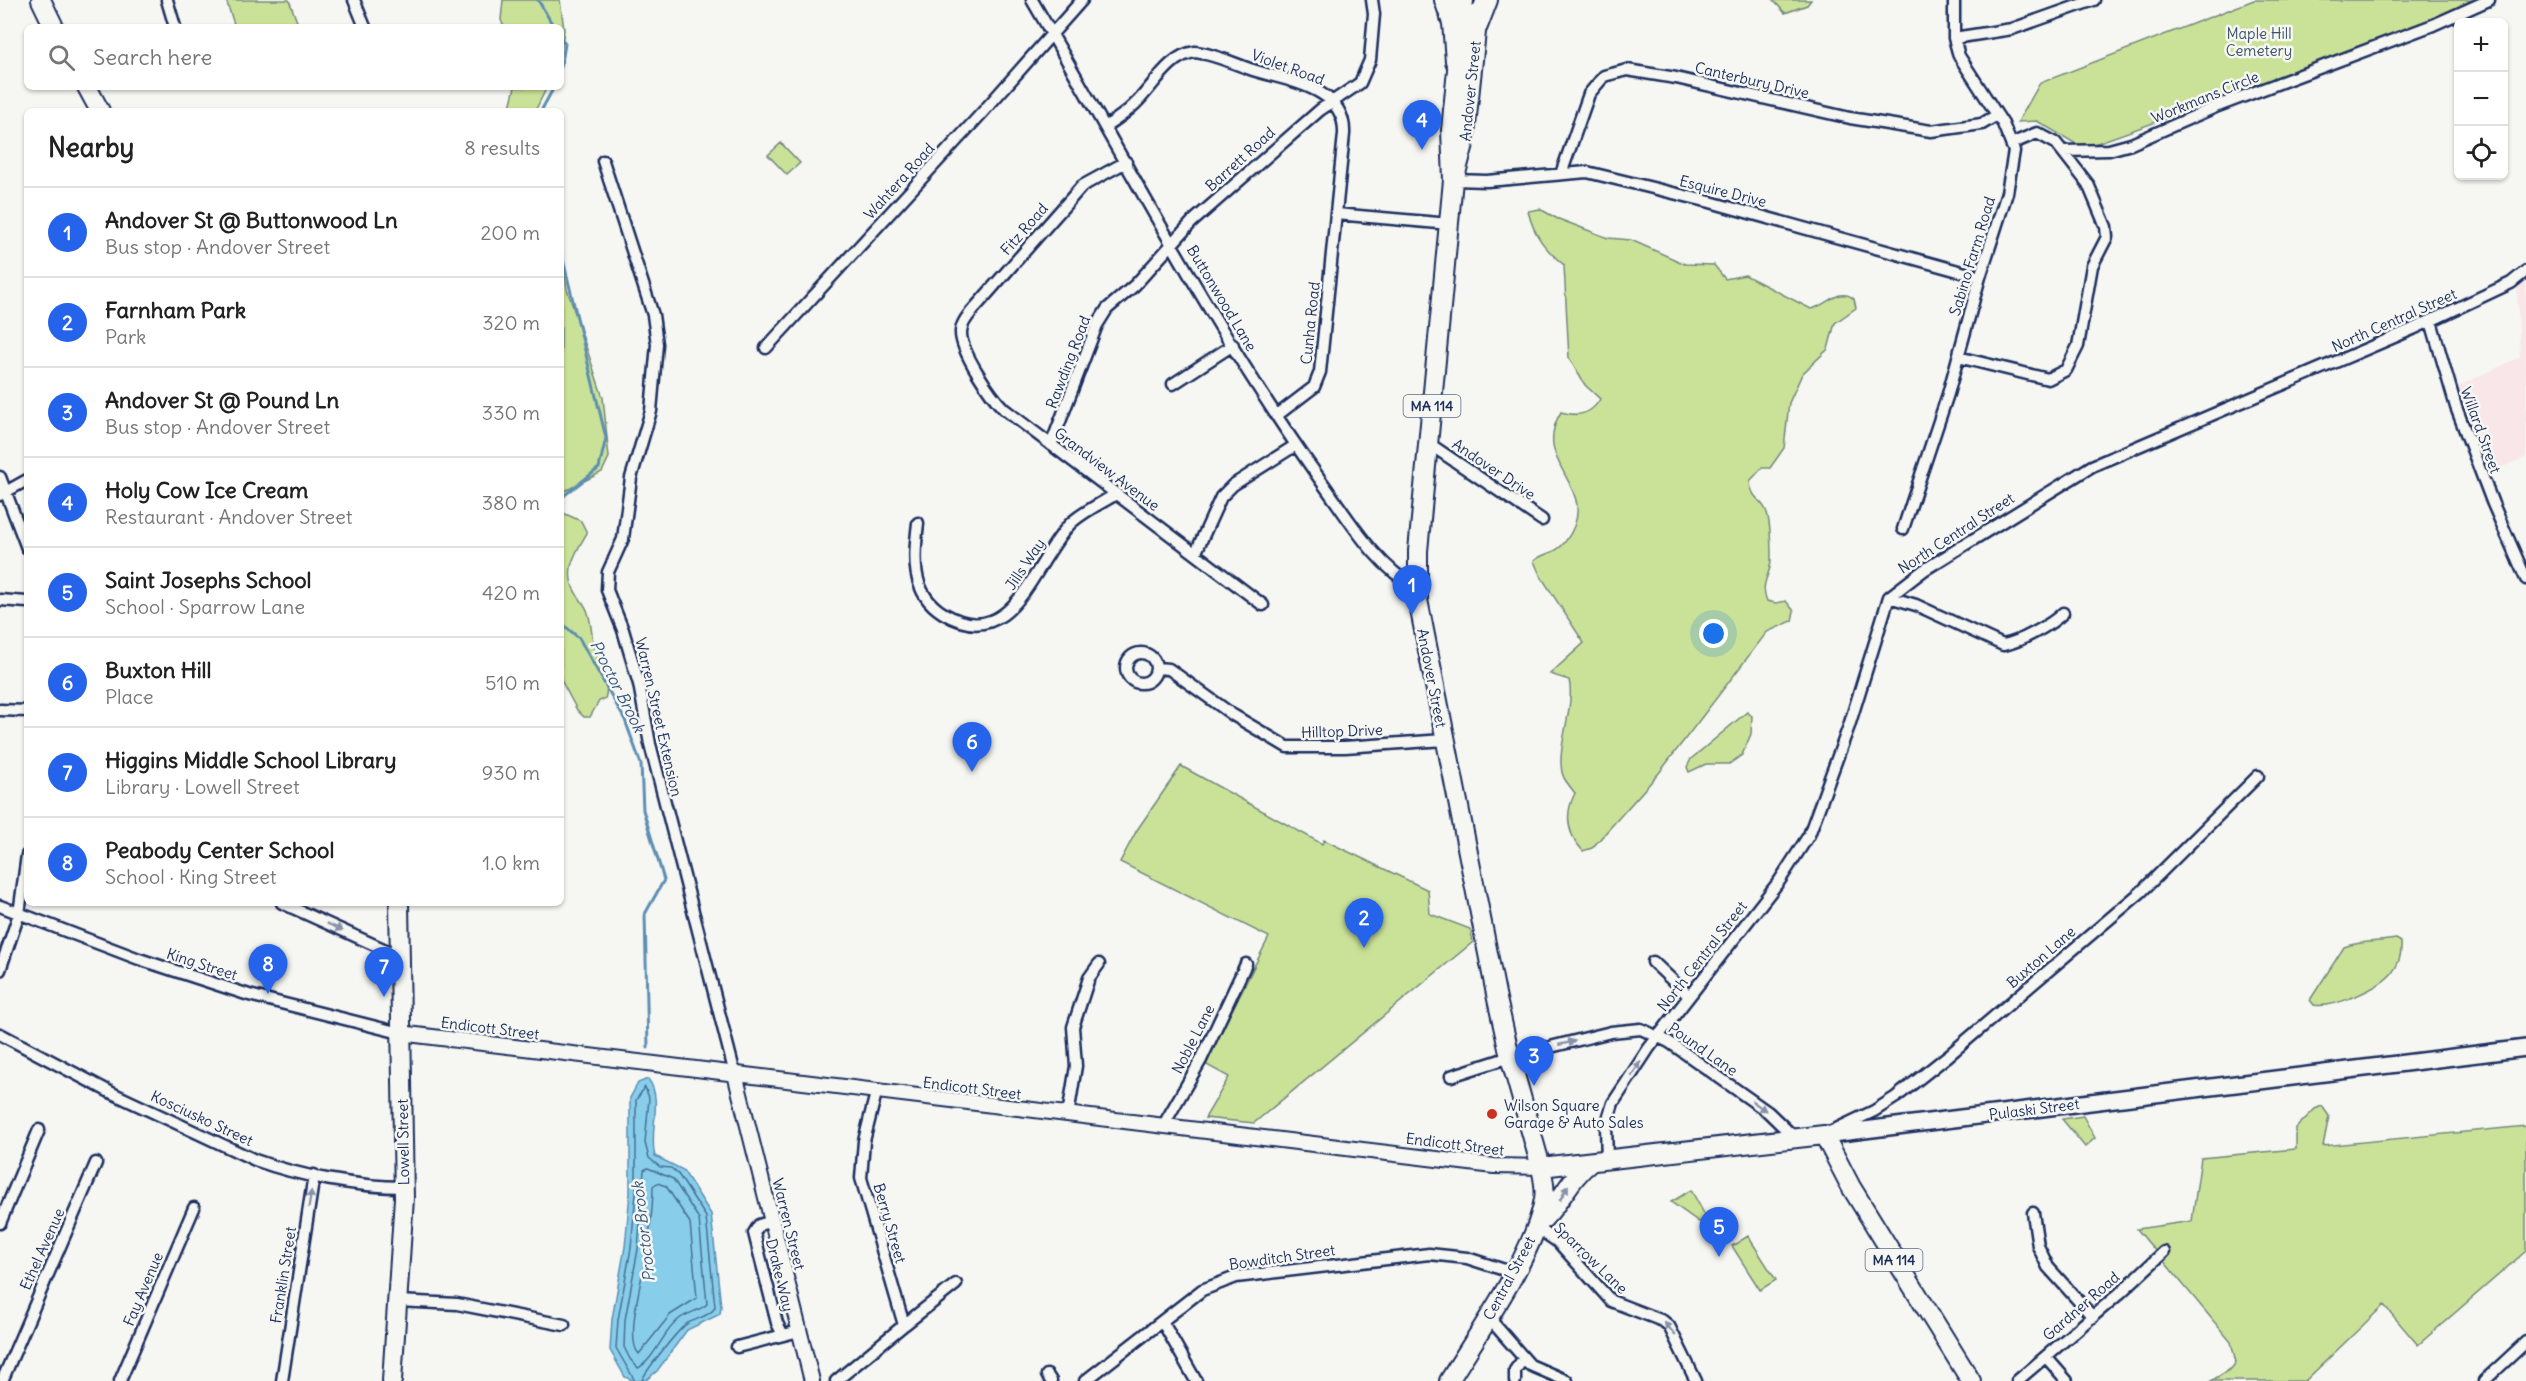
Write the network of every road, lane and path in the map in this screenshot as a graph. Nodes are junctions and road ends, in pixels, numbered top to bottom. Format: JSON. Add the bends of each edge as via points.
{"nodes":[{"id":1,"x":41,"y":0,"type":"edge"},
{"id":2,"x":167,"y":0,"type":"edge"},
{"id":3,"x":354,"y":0,"type":"edge"},
{"id":4,"x":1032,"y":0,"type":"edge"},
{"id":5,"x":1082,"y":0,"type":"edge"},
{"id":6,"x":1372,"y":0,"type":"edge"},
{"id":7,"x":1445,"y":0,"type":"edge"},
{"id":8,"x":1464,"y":0,"type":"edge"},
{"id":9,"x":1480,"y":0,"type":"edge"},
{"id":10,"x":1487,"y":0,"type":"edge"},
{"id":11,"x":1954,"y":0,"type":"edge"},
{"id":12,"x":2094,"y":0,"type":"edge"},
{"id":13,"x":2488,"y":0,"type":"edge"},
{"id":14,"x":53,"y":24,"type":"edge"},
{"id":15,"x":175,"y":24,"type":"edge"},
{"id":16,"x":364,"y":24,"type":"edge"},
{"id":17,"x":1477,"y":26,"type":"junction"},
{"id":18,"x":1051,"y":34,"type":"junction"},
{"id":19,"x":1954,"y":38,"type":"junction"},
{"id":20,"x":1456,"y":62,"type":"junction"},
{"id":21,"x":89,"y":90,"type":"edge"},
{"id":22,"x":1332,"y":102,"type":"junction"},
{"id":23,"x":98,"y":108,"type":"edge"},
{"id":24,"x":1997,"y":115,"type":"junction"},
{"id":25,"x":1105,"y":127,"type":"junction"},
{"id":26,"x":2011,"y":144,"type":"junction"},
{"id":27,"x":2063,"y":151,"type":"junction"},
{"id":28,"x":603,"y":161,"type":"dead end"},
{"id":29,"x":1126,"y":162,"type":"junction"},
{"id":30,"x":1561,"y":174,"type":"junction"},
{"id":31,"x":1453,"y":180,"type":"junction"},
{"id":32,"x":1336,"y":214,"type":"junction"},
{"id":33,"x":1450,"y":224,"type":"junction"},
{"id":34,"x":1173,"y":246,"type":"junction"},
{"id":35,"x":2526,"y":271,"type":"edge"},
{"id":36,"x":1980,"y":278,"type":"junction"},
{"id":37,"x":2432,"y":321,"type":"junction"},
{"id":38,"x":961,"y":333,"type":"joint"},
{"id":39,"x":1233,"y":345,"type":"junction"},
{"id":40,"x":766,"y":348,"type":"dead end"},
{"id":41,"x":1958,"y":357,"type":"junction"},
{"id":42,"x":1173,"y":384,"type":"dead end"},
{"id":43,"x":1276,"y":416,"type":"junction"},
{"id":44,"x":1428,"y":443,"type":"junction"},
{"id":45,"x":1051,"y":445,"type":"junction"},
{"id":46,"x":1296,"y":445,"type":"junction"},
{"id":47,"x":0,"y":477,"type":"edge"},
{"id":48,"x":24,"y":482,"type":"edge"},
{"id":49,"x":3,"y":494,"type":"edge"},
{"id":50,"x":1116,"y":494,"type":"junction"},
{"id":51,"x":1542,"y":520,"type":"dead end"},
{"id":52,"x":918,"y":523,"type":"dead end"},
{"id":53,"x":1903,"y":529,"type":"dead end"},
{"id":54,"x":24,"y":541,"type":"edge"},
{"id":55,"x":1196,"y":552,"type":"junction"},
{"id":56,"x":2526,"y":579,"type":"edge"},
{"id":57,"x":1418,"y":588,"type":"junction"},
{"id":58,"x":1889,"y":597,"type":"junction"},
{"id":59,"x":0,"y":600,"type":"edge"},
{"id":60,"x":24,"y":602,"type":"edge"},
{"id":61,"x":1263,"y":605,"type":"dead end"},
{"id":62,"x":2063,"y":613,"type":"dead end"},
{"id":63,"x":1156,"y":668,"type":"dead end"},
{"id":64,"x":0,"y":710,"type":"edge"},
{"id":65,"x":24,"y":711,"type":"edge"},
{"id":66,"x":1444,"y":740,"type":"junction"},
{"id":67,"x":2258,"y":776,"type":"dead end"},
{"id":68,"x":24,"y":877,"type":"edge"},
{"id":69,"x":0,"y":906,"type":"edge"},
{"id":70,"x":289,"y":906,"type":"edge"},
{"id":71,"x":399,"y":906,"type":"edge"},
{"id":72,"x":19,"y":914,"type":"junction"},
{"id":73,"x":399,"y":956,"type":"junction"},
{"id":74,"x":1653,"y":962,"type":"dead end"},
{"id":75,"x":1099,"y":964,"type":"dead end"},
{"id":76,"x":1246,"y":964,"type":"dead end"},
{"id":77,"x":0,"y":970,"type":"edge"},
{"id":78,"x":1689,"y":996,"type":"junction"},
{"id":79,"x":400,"y":1033,"type":"junction"},
{"id":80,"x":0,"y":1034,"type":"edge"},
{"id":81,"x":1660,"y":1035,"type":"junction"},
{"id":82,"x":2526,"y":1048,"type":"edge"},
{"id":83,"x":1510,"y":1057,"type":"junction"},
{"id":84,"x":735,"y":1074,"type":"junction"},
{"id":85,"x":1451,"y":1076,"type":"dead end"},
{"id":86,"x":876,"y":1093,"type":"junction"},
{"id":87,"x":1068,"y":1115,"type":"junction"},
{"id":88,"x":1163,"y":1126,"type":"junction"},
{"id":89,"x":39,"y":1130,"type":"dead end"},
{"id":90,"x":1824,"y":1135,"type":"junction"},
{"id":91,"x":1794,"y":1137,"type":"junction"},
{"id":92,"x":1599,"y":1162,"type":"junction"},
{"id":93,"x":96,"y":1163,"type":"dead end"},
{"id":94,"x":1541,"y":1167,"type":"junction"},
{"id":95,"x":314,"y":1175,"type":"junction"},
{"id":96,"x":404,"y":1187,"type":"junction"},
{"id":97,"x":194,"y":1208,"type":"dead end"},
{"id":98,"x":2033,"y":1213,"type":"dead end"},
{"id":99,"x":772,"y":1221,"type":"junction"},
{"id":100,"x":0,"y":1223,"type":"edge"},
{"id":101,"x":1537,"y":1226,"type":"junction"},
{"id":102,"x":2164,"y":1252,"type":"dead end"},
{"id":103,"x":1514,"y":1273,"type":"junction"},
{"id":104,"x":956,"y":1284,"type":"dead end"},
{"id":105,"x":398,"y":1301,"type":"junction"},
{"id":106,"x":1488,"y":1317,"type":"junction"},
{"id":107,"x":2093,"y":1317,"type":"junction"},
{"id":108,"x":1162,"y":1321,"type":"junction"},
{"id":109,"x":564,"y":1325,"type":"dead end"},
{"id":110,"x":904,"y":1325,"type":"junction"},
{"id":111,"x":800,"y":1331,"type":"junction"},
{"id":112,"x":783,"y":1335,"type":"junction"},
{"id":113,"x":2526,"y":1342,"type":"edge"},
{"id":114,"x":737,"y":1347,"type":"dead end"},
{"id":115,"x":2046,"y":1357,"type":"junction"},
{"id":116,"x":1524,"y":1358,"type":"junction"},
{"id":117,"x":2,"y":1381,"type":"edge"},
{"id":118,"x":120,"y":1381,"type":"edge"},
{"id":119,"x":282,"y":1381,"type":"edge"},
{"id":120,"x":392,"y":1381,"type":"edge"},
{"id":121,"x":812,"y":1381,"type":"edge"},
{"id":122,"x":836,"y":1381,"type":"edge"},
{"id":123,"x":1085,"y":1381,"type":"edge"},
{"id":124,"x":1196,"y":1381,"type":"edge"},
{"id":125,"x":1449,"y":1381,"type":"edge"},
{"id":126,"x":1515,"y":1381,"type":"edge"},
{"id":127,"x":1567,"y":1381,"type":"edge"},
{"id":128,"x":1696,"y":1381,"type":"edge"},
{"id":129,"x":1971,"y":1381,"type":"edge"},
{"id":130,"x":2017,"y":1381,"type":"edge"},
{"id":131,"x":2067,"y":1381,"type":"edge"},
{"id":132,"x":2484,"y":1381,"type":"edge"}],
"edges":[{"from":1,"to":14,"type":"main road"},
{"from":2,"to":15,"type":"street"},
{"from":3,"to":16,"type":"street"},
{"from":4,"to":18,"type":"street","name":"Buttonwood Lane"},
{"from":5,"to":18,"type":"street","name":"Wahtera Road"},
{"from":6,"to":22,"type":"street","name":"Barrett Road","via":[[1367,72],[1360,83]]},
{"from":7,"to":20,"type":"highway","via":[[1453,22]]},
{"from":8,"to":20,"type":"main road","name":"Andover Street","number":"MA 114"},
{"from":9,"to":17,"type":"main road","name":"Andover Street","number":"MA 114"},
{"from":10,"to":17,"type":"highway"},
{"from":11,"to":19,"type":"street","name":"Sabino Farm Road"},
{"from":12,"to":19,"type":"street","via":[[2012,29]]},
{"from":13,"to":27,"type":"street","name":"Workmans Circle","via":[[2131,144],[2102,151]]},
{"from":17,"to":31,"type":"main road","name":"Andover Street","number":"MA 114","via":[[1464,144]]},
{"from":18,"to":25,"type":"street","name":"Buttonwood Lane"},
{"from":18,"to":40,"type":"street","name":"Wahtera Road"},
{"from":19,"to":24,"type":"street","name":"Sabino Farm Road","via":[[1959,56]]},
{"from":20,"to":31,"type":"main road","name":"Andover Street","number":"MA 114","via":[[1451,130]]},
{"from":21,"to":23,"type":"main road"},
{"from":22,"to":25,"type":"street","name":"Violet Road","via":[[1311,88],[1195,52],[1174,62],[1136,103]]},
{"from":22,"to":32,"type":"street","name":"Violet Road","via":[[1341,111],[1345,124]]},
{"from":22,"to":34,"type":"street","name":"Barrett Road","via":[[1298,127],[1192,222]]},
{"from":24,"to":26,"type":"street","name":"Sabino Farm Road"},
{"from":24,"to":30,"type":"street","name":"Canterbury Drive","via":[[1982,123],[1931,131],[1850,118],[1627,70],[1604,76],[1589,94]]},
{"from":25,"to":29,"type":"street","name":"Buttonwood Lane"},
{"from":26,"to":27,"type":"street","via":[[2037,133]]},
{"from":26,"to":36,"type":"street","name":"Sabino Farm Road","via":[[2014,151],[2007,193]]},
{"from":27,"to":41,"type":"street","via":[[2088,184],[2107,237],[2092,266],[2078,346],[2066,370],[2048,379]]},
{"from":28,"to":84,"type":"street","name":"Warren Street Extension","via":[[653,315],[657,344],[651,411],[631,478],[623,539],[608,573],[607,590],[639,684],[655,767]]},
{"from":29,"to":34,"type":"street","name":"Buttonwood Lane"},
{"from":29,"to":38,"type":"street","name":"Fitz Road","via":[[1082,186],[972,311]]},
{"from":30,"to":31,"type":"street","name":"Esquire Drive"},
{"from":30,"to":36,"type":"street","name":"Esquire Drive","via":[[1587,172]]},
{"from":31,"to":33,"type":"main road","name":"Andover Street","number":"MA 114"},
{"from":32,"to":33,"type":"street"},
{"from":32,"to":43,"type":"street","name":"Cunha Road","via":[[1318,380]]},
{"from":33,"to":44,"type":"main road","name":"Andover Street","number":"MA 114"},
{"from":34,"to":39,"type":"street","name":"Buttonwood Lane"},
{"from":34,"to":45,"type":"street","name":"Rawding Road","via":[[1101,316]]},
{"from":35,"to":37,"type":"street","name":"North Central Street","via":[[2511,283]]},
{"from":36,"to":41,"type":"street","name":"Sabino Farm Road"},
{"from":37,"to":56,"type":"street","name":"Willard Street","via":[[2456,407]]},
{"from":37,"to":58,"type":"street","name":"North Central Street","via":[[2092,466],[1924,570]]},
{"from":38,"to":45,"type":"street","name":"Grandview Avenue","via":[[993,398]]},
{"from":39,"to":42,"type":"street"},
{"from":39,"to":43,"type":"street","name":"Buttonwood Lane"},
{"from":41,"to":53,"type":"street","name":"Sabino Farm Road"},
{"from":43,"to":46,"type":"street","name":"Buttonwood Lane"},
{"from":44,"to":51,"type":"street","name":"Andover Drive"},
{"from":44,"to":57,"type":"main road","name":"Andover Street","number":"MA 114"},
{"from":45,"to":50,"type":"street","name":"Grandview Avenue"},
{"from":46,"to":55,"type":"street","via":[[1233,485],[1221,497]]},
{"from":46,"to":57,"type":"street","name":"Buttonwood Lane","via":[[1378,555],[1399,577]]},
{"from":47,"to":49,"type":"street"},
{"from":48,"to":49,"type":"street"},
{"from":49,"to":54,"type":"street"},
{"from":50,"to":52,"type":"street","name":"Jills Way","via":[[1071,523],[1018,601],[989,624],[966,625],[925,598],[914,556]]},
{"from":50,"to":55,"type":"street","name":"Grandview Avenue"},
{"from":55,"to":61,"type":"street","name":"Grandview Avenue"},
{"from":57,"to":66,"type":"main road","name":"Andover Street","number":"MA 114","via":[[1420,621]]},
{"from":58,"to":62,"type":"street","via":[[1917,605],[2003,645],[2019,643]]},
{"from":58,"to":78,"type":"street","name":"North Central Street","via":[[1849,726],[1809,835],[1780,880]]},
{"from":59,"to":60,"type":"street"},
{"from":63,"to":66,"type":"street","name":"Hilltop Drive","via":[[1169,669],[1233,715],[1287,747]]},
{"from":64,"to":65,"type":"street"},
{"from":66,"to":83,"type":"main road","name":"Andover Street","number":"MA 114"},
{"from":67,"to":90,"type":"street","name":"Buxton Lane","via":[[2141,892],[1927,1074],[1874,1111]]},
{"from":68,"to":72,"type":"street"},
{"from":69,"to":72,"type":"street","name":"King Street"},
{"from":70,"to":73,"type":"street","one_way":true},
{"from":71,"to":73,"type":"main road","name":"Lowell Street"},
{"from":72,"to":77,"type":"street"},
{"from":72,"to":79,"type":"street","name":"King Street","via":[[249,995]]},
{"from":73,"to":79,"type":"main road","name":"Lowell Street"},
{"from":74,"to":78,"type":"street"},
{"from":75,"to":87,"type":"street","via":[[1089,978],[1073,1027],[1075,1078]]},
{"from":76,"to":88,"type":"street","name":"Noble Lane","via":[[1201,1060]]},
{"from":78,"to":81,"type":"street","name":"North Central Street"},
{"from":79,"to":84,"type":"street","name":"Endicott Street"},
{"from":79,"to":96,"type":"main road","name":"Lowell Street"},
{"from":80,"to":95,"type":"street","name":"Kosciusko Street","via":[[31,1053],[232,1151]]},
{"from":83,"to":81,"type":"street","name":"Pound Lane","one_way":true,"via":[[1622,1029]]},
{"from":81,"to":91,"type":"street","name":"Pound Lane","one_way":true,"via":[[1768,1112]]},
{"from":92,"to":81,"type":"street","name":"North Central Street","one_way":true,"via":[[1608,1113]]},
{"from":82,"to":90,"type":"main road","name":"Pulaski Street"},
{"from":83,"to":85,"type":"street","name":"Pound Lane"},
{"from":83,"to":94,"type":"main road","name":"Andover Street","number":"MA 114"},
{"from":84,"to":86,"type":"street","name":"Endicott Street"},
{"from":84,"to":99,"type":"street","name":"Warren Street"},
{"from":86,"to":87,"type":"street","name":"Endicott Street"},
{"from":86,"to":110,"type":"street","name":"Berry Street","via":[[864,1141],[861,1178]]},
{"from":87,"to":88,"type":"street","name":"Endicott Street"},
{"from":88,"to":94,"type":"street","name":"Endicott Street","via":[[1494,1166]]},
{"from":89,"to":100,"type":"street"},
{"from":90,"to":91,"type":"main road","name":"Pulaski Street"},
{"from":90,"to":129,"type":"main road","number":"MA 114","via":[[1862,1207]]},
{"from":91,"to":92,"type":"main road","name":"Pulaski Street"},
{"from":92,"to":94,"type":"main road","name":"Pulaski Street"},
{"from":101,"to":92,"type":"main road","one_way":true,"via":[[1556,1206],[1572,1179]]},
{"from":93,"to":117,"type":"street","name":"Ethel Avenue"},
{"from":94,"to":101,"type":"main road","name":"Central Street","via":[[1545,1189]]},
{"from":95,"to":96,"type":"street","name":"Kosciusko Street"},
{"from":119,"to":95,"type":"street","name":"Franklin Street","one_way":true},
{"from":96,"to":105,"type":"main road","name":"Lowell Street"},
{"from":97,"to":118,"type":"street","name":"Fay Avenue"},
{"from":98,"to":107,"type":"street","via":[[2038,1246],[2048,1267]]},
{"from":99,"to":111,"type":"street","name":"Warren Street"},
{"from":99,"to":112,"type":"street","name":"Drake Way","via":[[759,1225],[754,1233]]},
{"from":101,"to":103,"type":"main road","name":"Central Street"},
{"from":128,"to":101,"type":"street","name":"Sparrow Lane","one_way":true,"via":[[1670,1326],[1611,1301],[1558,1242]]},
{"from":102,"to":107,"type":"street","name":"Gardner Road"},
{"from":103,"to":106,"type":"main road","name":"Central Street"},
{"from":103,"to":108,"type":"street","name":"Bowditch Street","via":[[1467,1258],[1429,1254],[1236,1277],[1210,1286]]},
{"from":104,"to":110,"type":"street"},
{"from":105,"to":109,"type":"street","via":[[457,1304]]},
{"from":105,"to":120,"type":"main road","name":"Lowell Street"},
{"from":106,"to":116,"type":"street"},
{"from":106,"to":125,"type":"main road","name":"Central Street"},
{"from":107,"to":115,"type":"street","name":"Gardner Road"},
{"from":108,"to":123,"type":"street","name":"Bowditch Street"},
{"from":108,"to":124,"type":"street"},
{"from":110,"to":122,"type":"street"},
{"from":111,"to":112,"type":"street"},
{"from":111,"to":121,"type":"street","name":"Warren Street"},
{"from":112,"to":114,"type":"street","name":"Drake Way"},
{"from":113,"to":132,"type":"street"},
{"from":115,"to":130,"type":"street","name":"Gardner Road"},
{"from":115,"to":131,"type":"street"},
{"from":116,"to":126,"type":"street","via":[[1515,1370]]},
{"from":116,"to":127,"type":"street","via":[[1535,1369]]}]}
